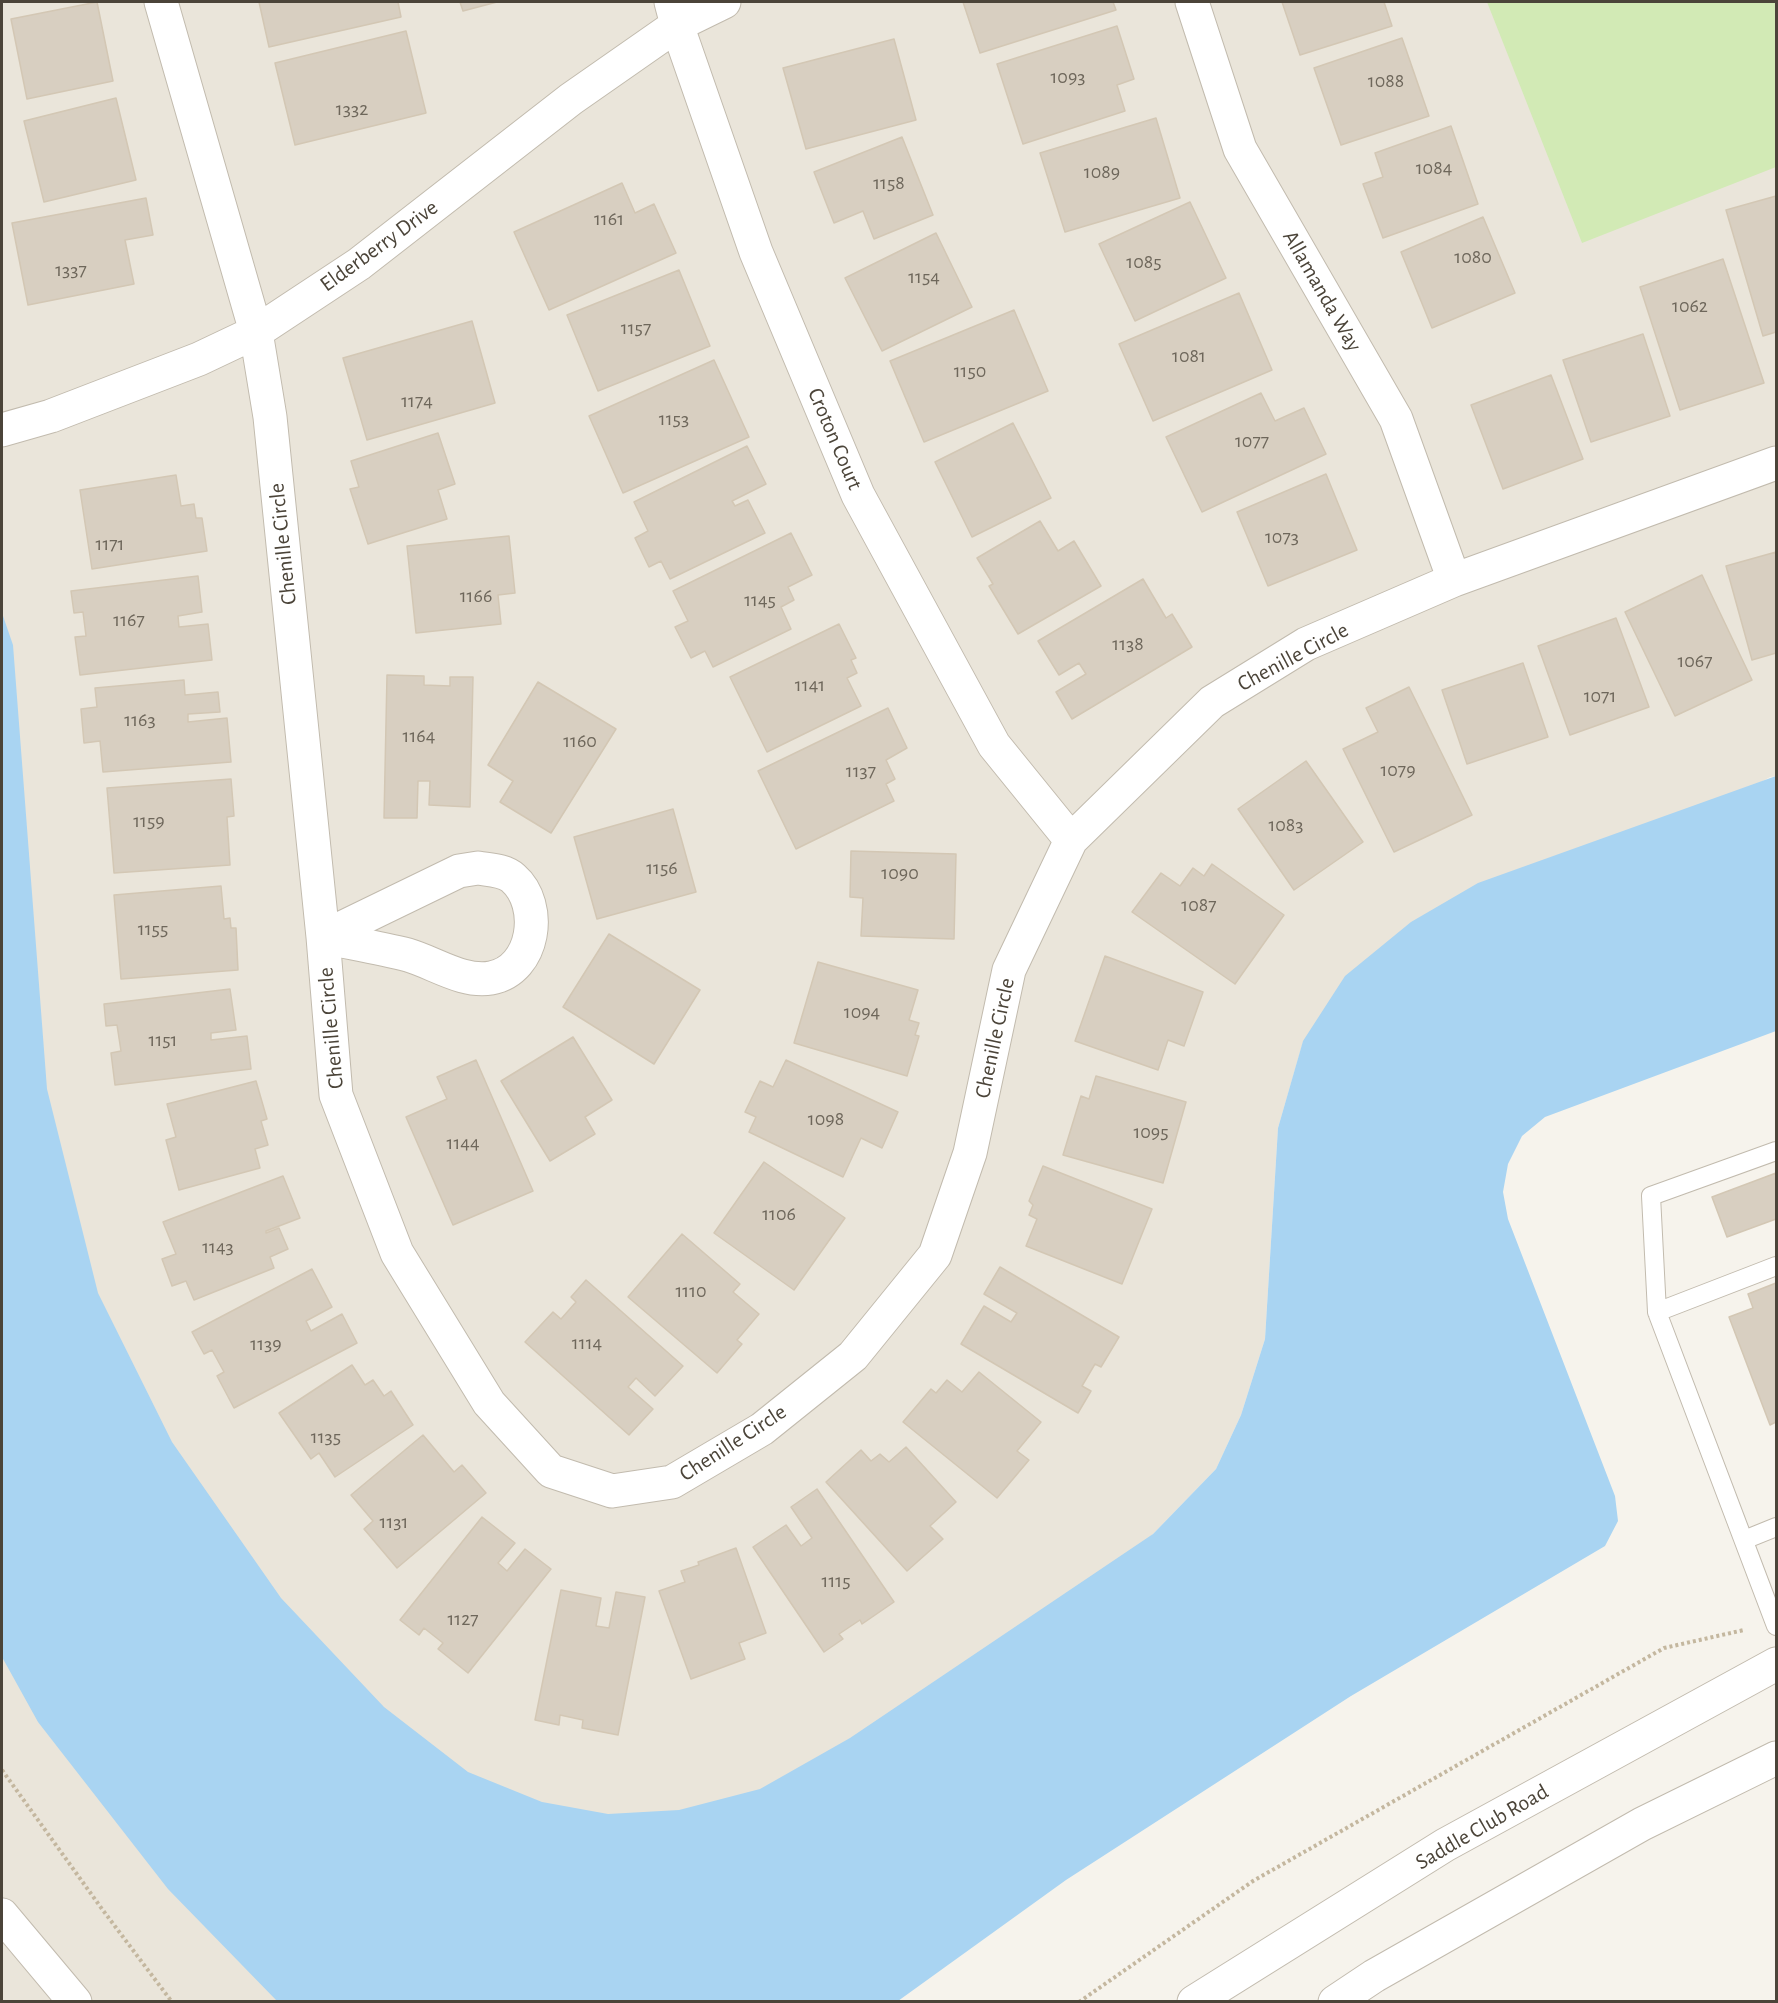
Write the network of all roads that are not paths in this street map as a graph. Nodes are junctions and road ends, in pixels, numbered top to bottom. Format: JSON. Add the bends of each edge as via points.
{"nodes":[{"id":1,"x":161,"y":2,"type":"edge"},
{"id":2,"x":724,"y":2,"type":"edge"},
{"id":3,"x":1192,"y":2,"type":"edge"},
{"id":4,"x":674,"y":13,"type":"edge"},
{"id":5,"x":256,"y":332,"type":"junction"},
{"id":6,"x":2,"y":430,"type":"edge"},
{"id":7,"x":1776,"y":463,"type":"edge"},
{"id":8,"x":1454,"y":580,"type":"junction"},
{"id":9,"x":1071,"y":840,"type":"junction"},
{"id":10,"x":323,"y":937,"type":"junction"},
{"id":11,"x":1776,"y":1151,"type":"edge"},
{"id":12,"x":1776,"y":1266,"type":"edge"},
{"id":13,"x":1657,"y":1312,"type":"junction"},
{"id":14,"x":1776,"y":1527,"type":"edge"},
{"id":15,"x":1744,"y":1540,"type":"junction"},
{"id":16,"x":1776,"y":1626,"type":"edge"},
{"id":17,"x":1776,"y":1664,"type":"edge"},
{"id":18,"x":1776,"y":1758,"type":"edge"},
{"id":19,"x":2,"y":1916,"type":"edge"},
{"id":20,"x":75,"y":2001,"type":"edge"},
{"id":21,"x":1194,"y":2001,"type":"edge"},
{"id":22,"x":1335,"y":2001,"type":"edge"}],
"edges":[{"from":1,"to":5,"type":"street","name":"Chenille Circle"},
{"from":2,"to":4,"type":"street","name":"Elderberry Drive"},
{"from":3,"to":8,"type":"street","name":"Allamanda Way","via":[[1240,149],[1396,419]]},
{"from":4,"to":5,"type":"street","name":"Elderberry Drive","via":[[571,99],[359,264]]},
{"from":4,"to":9,"type":"street","name":"Croton Court","via":[[756,252],[858,495],[994,745]]},
{"from":5,"to":6,"type":"street","name":"Elderberry Drive","via":[[168,372]]},
{"from":5,"to":10,"type":"street","name":"Chenille Circle","via":[[270,417]]},
{"from":7,"to":8,"type":"street","name":"Chenille Circle"},
{"from":8,"to":9,"type":"street","name":"Chenille Circle","via":[[1306,644],[1212,702]]},
{"from":9,"to":10,"type":"street","name":"Chenille Circle","via":[[1009,970],[970,1153],[935,1255],[853,1356],[762,1429],[672,1482],[612,1491],[551,1471],[489,1403],[397,1253],[336,1095]]},
{"from":10,"to":10,"type":"street","via":[[405,954],[466,977],[490,978],[515,967],[528,946],[531,930],[527,899],[519,885],[502,872],[478,868],[459,872]]},
{"from":11,"to":13,"type":"lane","via":[[1651,1196]]},
{"from":12,"to":13,"type":"lane"},
{"from":13,"to":15,"type":"lane"},
{"from":14,"to":15,"type":"lane"},
{"from":15,"to":16,"type":"lane"},
{"from":17,"to":21,"type":"street","name":"Saddle Club Road","via":[[1445,1845]]},
{"from":18,"to":22,"type":"street","via":[[1642,1824]]},
{"from":19,"to":20,"type":"street"}]}
